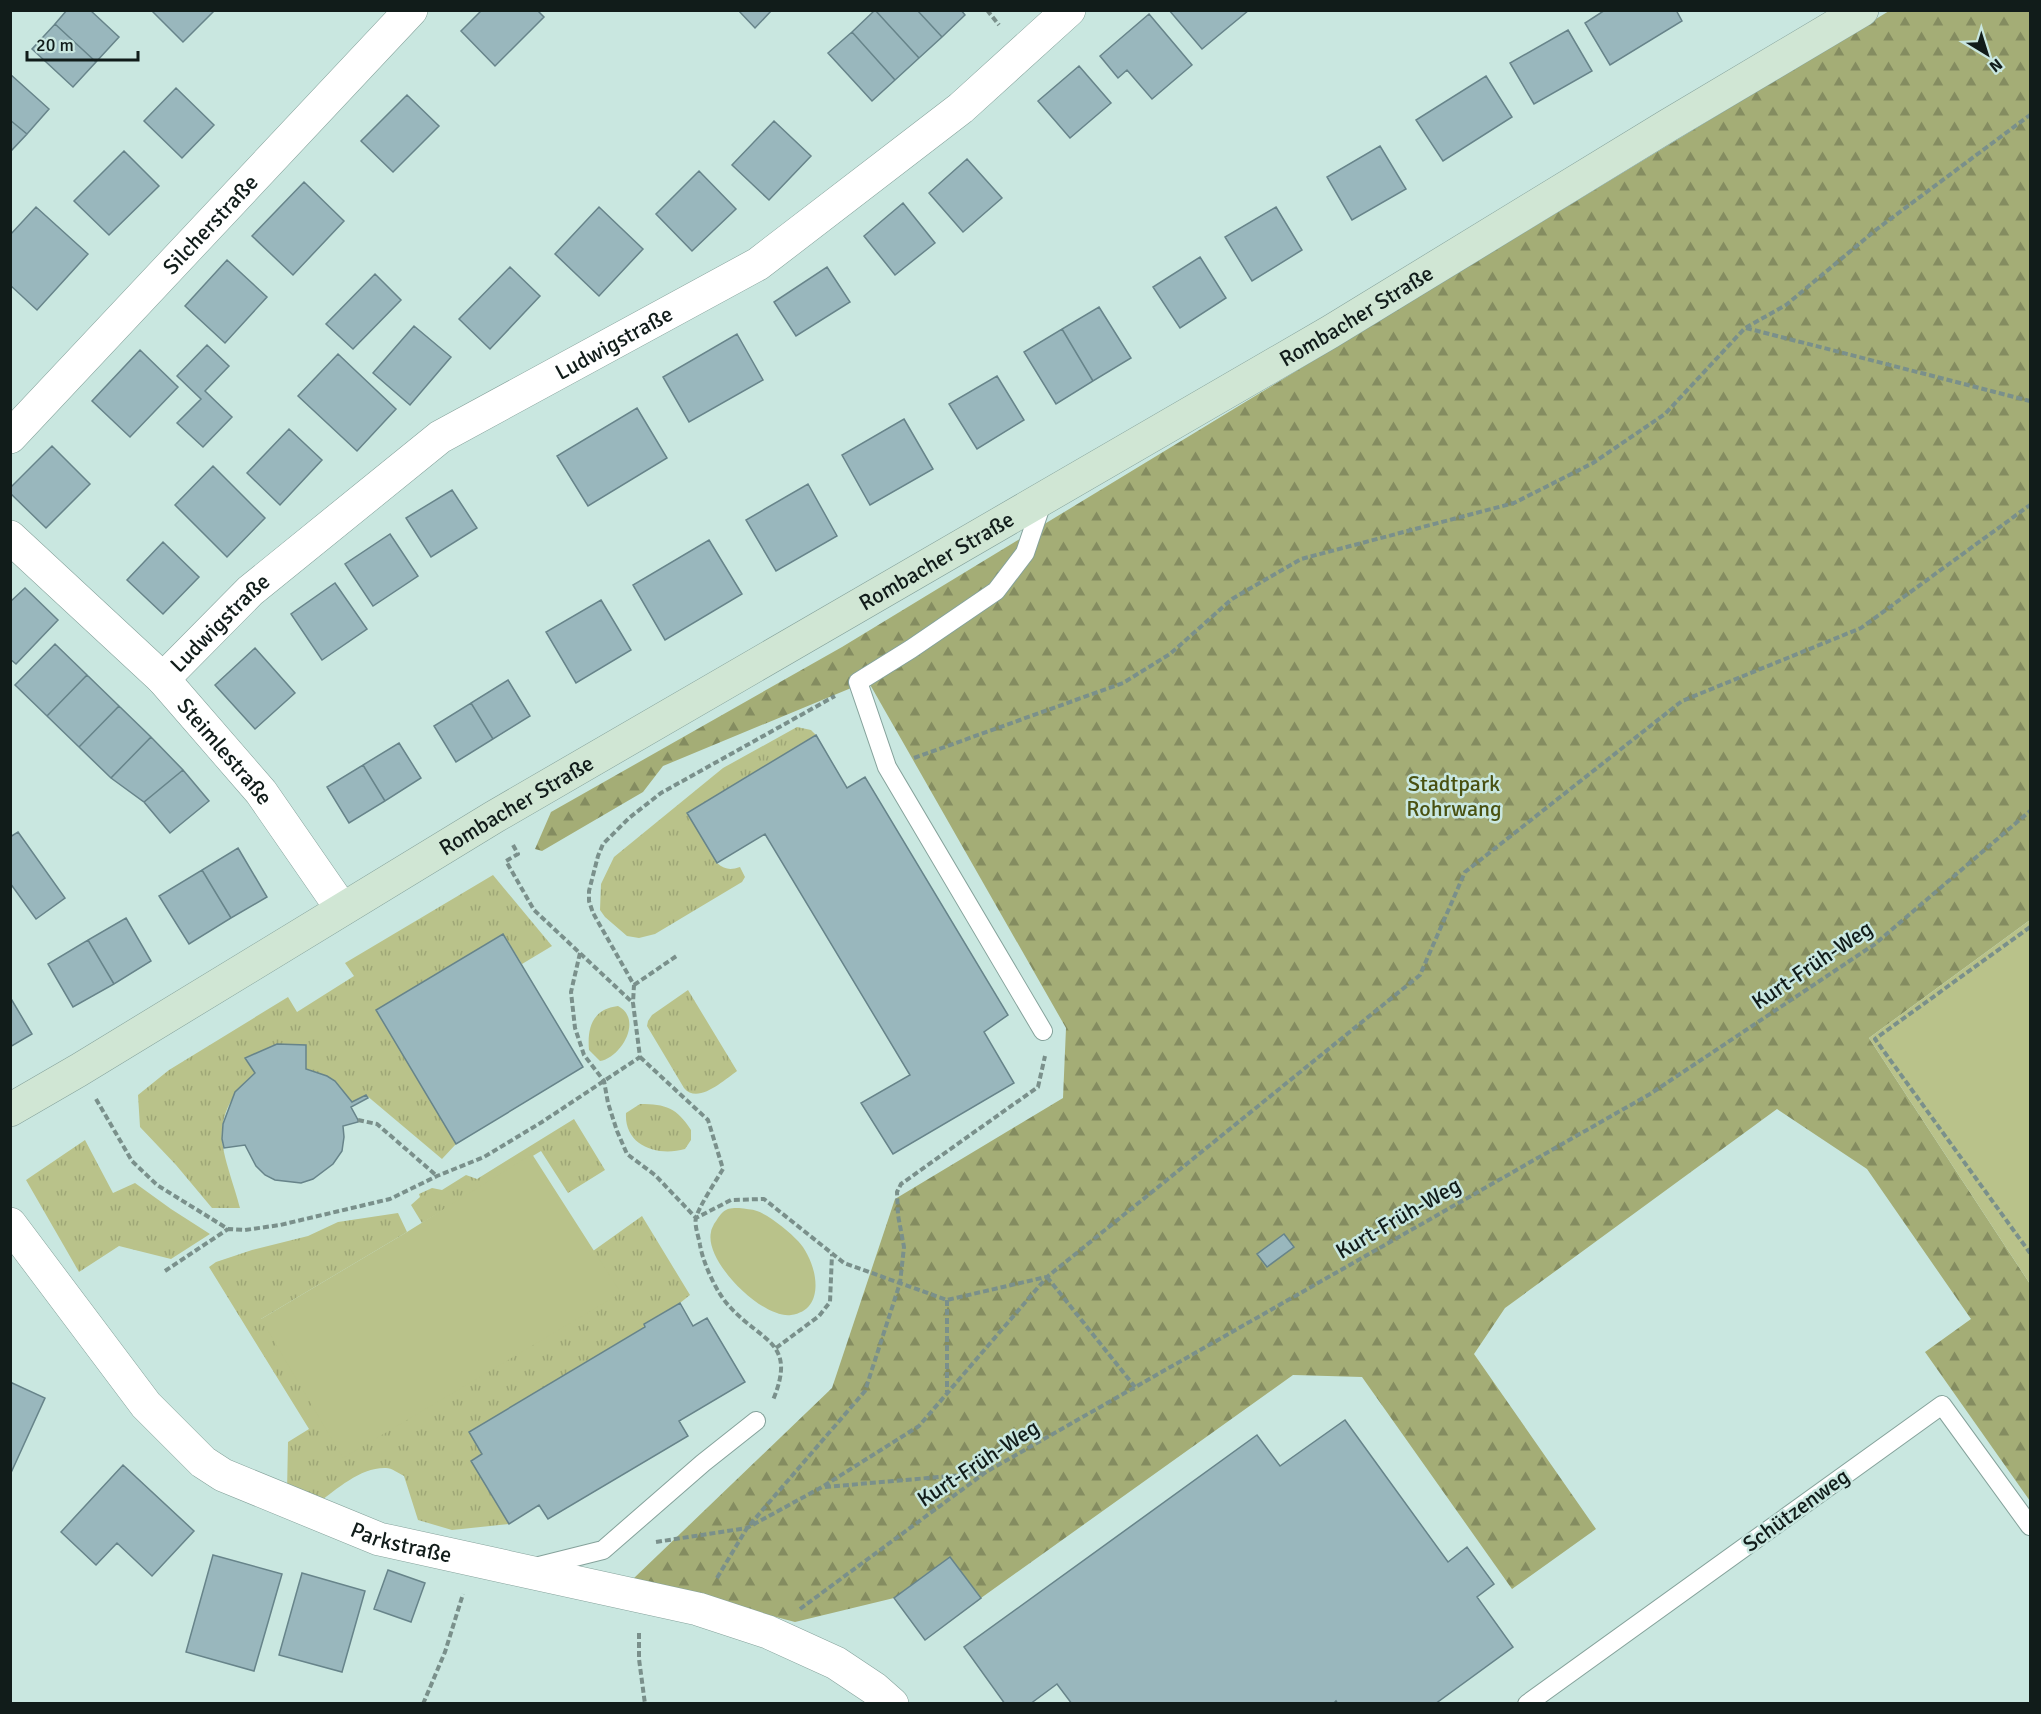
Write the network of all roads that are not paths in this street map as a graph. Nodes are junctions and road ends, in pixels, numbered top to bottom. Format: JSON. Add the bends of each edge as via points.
{"nodes":[{"id":1,"x":411,"y":10,"type":"edge"},
{"id":2,"x":1069,"y":10,"type":"edge"},
{"id":3,"x":1862,"y":10,"type":"edge"},
{"id":4,"x":10,"y":437,"type":"edge"},
{"id":5,"x":1043,"y":500,"type":"junction"},
{"id":6,"x":10,"y":537,"type":"edge"},
{"id":7,"x":163,"y":679,"type":"junction"},
{"id":8,"x":342,"y":909,"type":"junction"},
{"id":9,"x":1043,"y":1031,"type":"road end"},
{"id":10,"x":10,"y":1110,"type":"edge"},
{"id":11,"x":10,"y":1224,"type":"edge"},
{"id":12,"x":756,"y":1421,"type":"road end"},
{"id":13,"x":2031,"y":1526,"type":"edge"},
{"id":14,"x":522,"y":1569,"type":"junction"},
{"id":15,"x":892,"y":1704,"type":"edge"},
{"id":16,"x":1527,"y":1704,"type":"edge"}],
"edges":[{"from":1,"to":4,"type":"street","name":"Silcherstraße"},
{"from":2,"to":7,"type":"street","name":"Ludwigstraße","via":[[961,108],[758,264],[440,437],[250,591]]},
{"from":3,"to":5,"type":"main road","name":"Rombacher Straße","via":[[1330,332]]},
{"from":5,"to":8,"type":"main road","name":"Rombacher Straße"},
{"from":5,"to":9,"type":"lane","via":[[1025,553],[996,591],[858,682],[887,767]]},
{"from":6,"to":7,"type":"street","name":"Steimlestraße"},
{"from":7,"to":8,"type":"street","name":"Steimlestraße","via":[[261,792]]},
{"from":8,"to":10,"type":"main road","name":"Rombacher Straße"},
{"from":11,"to":14,"type":"street","name":"Parkstraße","via":[[146,1405],[203,1462],[224,1475],[379,1539]]},
{"from":12,"to":14,"type":"lane","via":[[603,1550]]},
{"from":13,"to":16,"type":"lane","name":"Schützenweg","via":[[1942,1405]]},
{"from":14,"to":15,"type":"street","name":"Parkstraße","via":[[698,1609],[768,1632],[836,1664]]}]}
